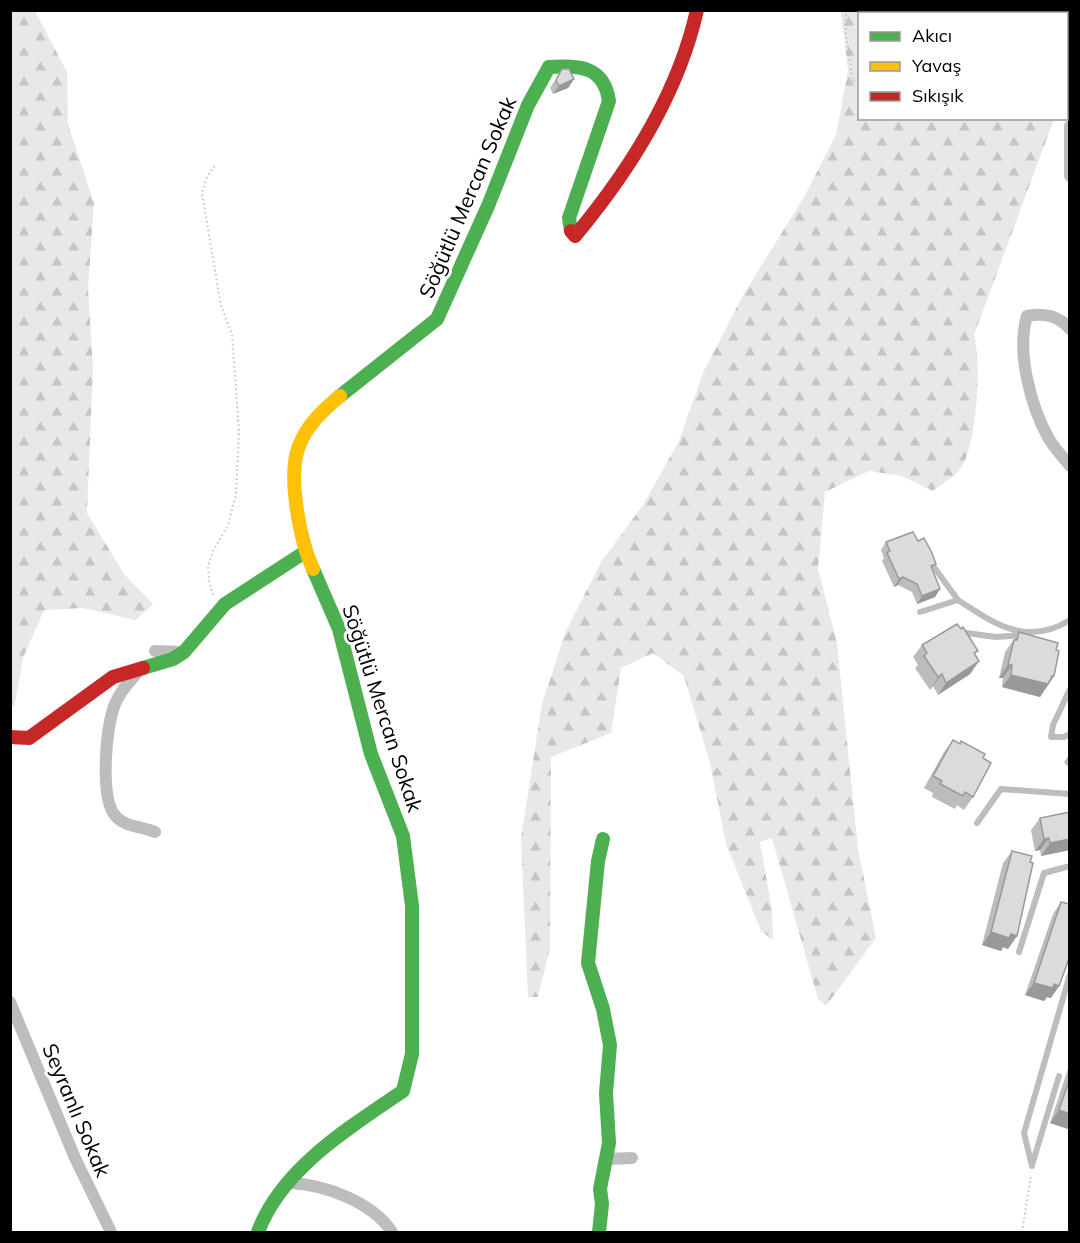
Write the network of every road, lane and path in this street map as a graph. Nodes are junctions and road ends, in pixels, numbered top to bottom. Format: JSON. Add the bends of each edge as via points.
{"nodes":[{"id":1,"x":696,"y":10,"type":"edge"},
{"id":2,"x":846,"y":10,"type":"edge"},
{"id":3,"x":858,"y":80,"type":"edge"},
{"id":4,"x":1070,"y":126,"type":"edge"},
{"id":5,"x":215,"y":165,"type":"dead end"},
{"id":6,"x":1070,"y":176,"type":"edge"},
{"id":7,"x":1070,"y":329,"type":"edge"},
{"id":8,"x":1070,"y":466,"type":"edge"},
{"id":9,"x":305,"y":552,"type":"junction"},
{"id":10,"x":931,"y":563,"type":"edge"},
{"id":11,"x":958,"y":600,"type":"junction"},
{"id":12,"x":225,"y":604,"type":"junction"},
{"id":13,"x":920,"y":612,"type":"dead end"},
{"id":14,"x":1070,"y":620,"type":"edge"},
{"id":15,"x":950,"y":630,"type":"edge"},
{"id":16,"x":1042,"y":633,"type":"junction"},
{"id":17,"x":155,"y":651,"type":"dead end"},
{"id":18,"x":184,"y":652,"type":"junction"},
{"id":19,"x":140,"y":670,"type":"junction"},
{"id":20,"x":1070,"y":690,"type":"edge"},
{"id":21,"x":1070,"y":734,"type":"edge"},
{"id":22,"x":10,"y":737,"type":"edge"},
{"id":23,"x":1070,"y":794,"type":"edge"},
{"id":24,"x":977,"y":823,"type":"dead end"},
{"id":25,"x":155,"y":832,"type":"dead end"},
{"id":26,"x":603,"y":839,"type":"dead end"},
{"id":27,"x":1070,"y":866,"type":"edge"},
{"id":28,"x":1019,"y":952,"type":"edge"},
{"id":29,"x":1070,"y":974,"type":"edge"},
{"id":30,"x":10,"y":1002,"type":"edge"},
{"id":31,"x":1059,"y":1076,"type":"dead end"},
{"id":32,"x":632,"y":1158,"type":"dead end"},
{"id":33,"x":607,"y":1159,"type":"junction"},
{"id":34,"x":1032,"y":1166,"type":"junction"},
{"id":35,"x":291,"y":1183,"type":"junction"},
{"id":36,"x":111,"y":1233,"type":"edge"},
{"id":37,"x":258,"y":1233,"type":"edge"},
{"id":38,"x":392,"y":1233,"type":"edge"},
{"id":39,"x":598,"y":1233,"type":"edge"},
{"id":40,"x":1022,"y":1233,"type":"edge"}],
"edges":[{"from":1,"to":9,"type":"street","name":"Söğütlü Mercan Sokak","via":[[694,29],[658,116],[594,214],[574,236],[569,218],[609,101],[609,87],[602,77],[584,68],[549,67],[528,105],[437,319],[318,414],[298,447],[294,494]]},
{"from":2,"to":3,"type":"path","via":[[853,81]]},
{"from":4,"to":6,"type":"street"},
{"from":5,"to":12,"type":"path","via":[[202,193],[221,306],[232,334],[239,431],[236,494],[228,525],[208,566],[208,581],[214,595]]},
{"from":7,"to":8,"type":"street","via":[[1043,313],[1027,316],[1022,333],[1022,357],[1035,403],[1049,439]]},
{"from":9,"to":12,"type":"street"},
{"from":9,"to":35,"type":"street","name":"Söğütlü Mercan Sokak","via":[[339,629],[372,754],[403,836],[412,906],[412,1054],[403,1091],[333,1140]]},
{"from":10,"to":11,"type":"lane"},
{"from":11,"to":13,"type":"lane"},
{"from":11,"to":16,"type":"lane","via":[[999,627]]},
{"from":12,"to":18,"type":"street"},
{"from":14,"to":16,"type":"lane"},
{"from":15,"to":16,"type":"lane","via":[[996,637]]},
{"from":17,"to":18,"type":"street"},
{"from":18,"to":19,"type":"street"},
{"from":19,"to":22,"type":"street","via":[[113,677],[29,738]]},
{"from":19,"to":25,"type":"street","via":[[121,691],[114,706],[108,736],[107,783],[114,813],[125,824]]},
{"from":20,"to":21,"type":"lane","via":[[1051,737]]},
{"from":23,"to":24,"type":"lane","via":[[1001,789]]},
{"from":26,"to":33,"type":"street","via":[[588,963],[610,1045]]},
{"from":27,"to":28,"type":"lane","via":[[1044,873]]},
{"from":29,"to":34,"type":"lane","via":[[1024,1133]]},
{"from":30,"to":36,"type":"street","name":"Seyranlı Sokak"},
{"from":31,"to":34,"type":"lane"},
{"from":32,"to":33,"type":"street"},
{"from":33,"to":39,"type":"street","via":[[600,1189]]},
{"from":34,"to":40,"type":"path"},
{"from":35,"to":37,"type":"street","name":"Söğütlü Mercan Sokak","via":[[260,1218]]},
{"from":35,"to":38,"type":"street","via":[[306,1184],[351,1200],[377,1217]]}]}
